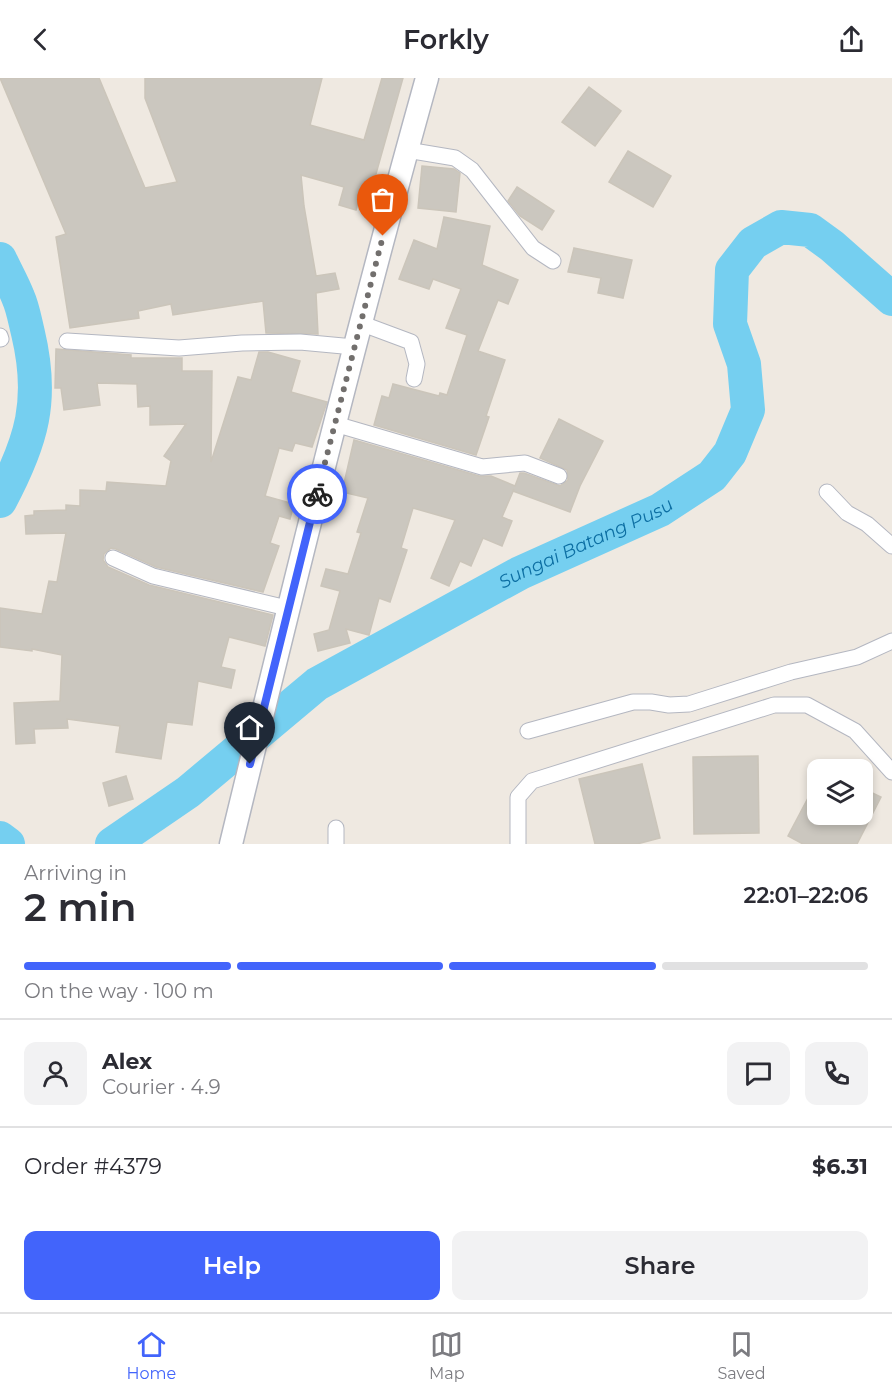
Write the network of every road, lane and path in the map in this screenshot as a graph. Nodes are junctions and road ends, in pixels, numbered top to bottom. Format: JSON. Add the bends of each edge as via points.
{"nodes":[{"id":1,"x":428,"y":78,"type":"edge"},
{"id":2,"x":407,"y":150,"type":"junction"},
{"id":3,"x":553,"y":261,"type":"dead end"},
{"id":4,"x":360,"y":323,"type":"junction"},
{"id":5,"x":67,"y":341,"type":"dead end"},
{"id":6,"x":354,"y":347,"type":"junction"},
{"id":7,"x":414,"y":379,"type":"dead end"},
{"id":8,"x":335,"y":424,"type":"junction"},
{"id":9,"x":559,"y":476,"type":"dead end"},
{"id":10,"x":827,"y":492,"type":"dead end"},
{"id":11,"x":892,"y":546,"type":"edge"},
{"id":12,"x":113,"y":558,"type":"dead end"},
{"id":13,"x":287,"y":608,"type":"junction"},
{"id":14,"x":892,"y":641,"type":"edge"},
{"id":15,"x":528,"y":730,"type":"dead end"},
{"id":16,"x":892,"y":772,"type":"edge"},
{"id":17,"x":336,"y":828,"type":"dead end"},
{"id":18,"x":231,"y":844,"type":"edge"},
{"id":19,"x":336,"y":844,"type":"edge"},
{"id":20,"x":518,"y":844,"type":"edge"}],
"edges":[{"from":1,"to":2,"type":"main road"},
{"from":2,"to":3,"type":"street","via":[[455,158],[472,170],[533,248]]},
{"from":2,"to":4,"type":"main road"},
{"from":4,"to":6,"type":"main road"},
{"from":4,"to":7,"type":"street","via":[[411,342],[417,364]]},
{"from":5,"to":6,"type":"street","via":[[179,348],[288,342]]},
{"from":6,"to":8,"type":"main road"},
{"from":8,"to":9,"type":"street","via":[[482,467],[525,463]]},
{"from":8,"to":13,"type":"main road"},
{"from":10,"to":11,"type":"street","via":[[847,513]]},
{"from":12,"to":13,"type":"street","via":[[153,576]]},
{"from":13,"to":18,"type":"main road"},
{"from":14,"to":15,"type":"street","via":[[857,657],[791,672],[689,704],[633,702]]},
{"from":16,"to":20,"type":"street","via":[[855,731],[807,705],[774,705],[532,782],[518,797]]},
{"from":17,"to":19,"type":"street"}]}
